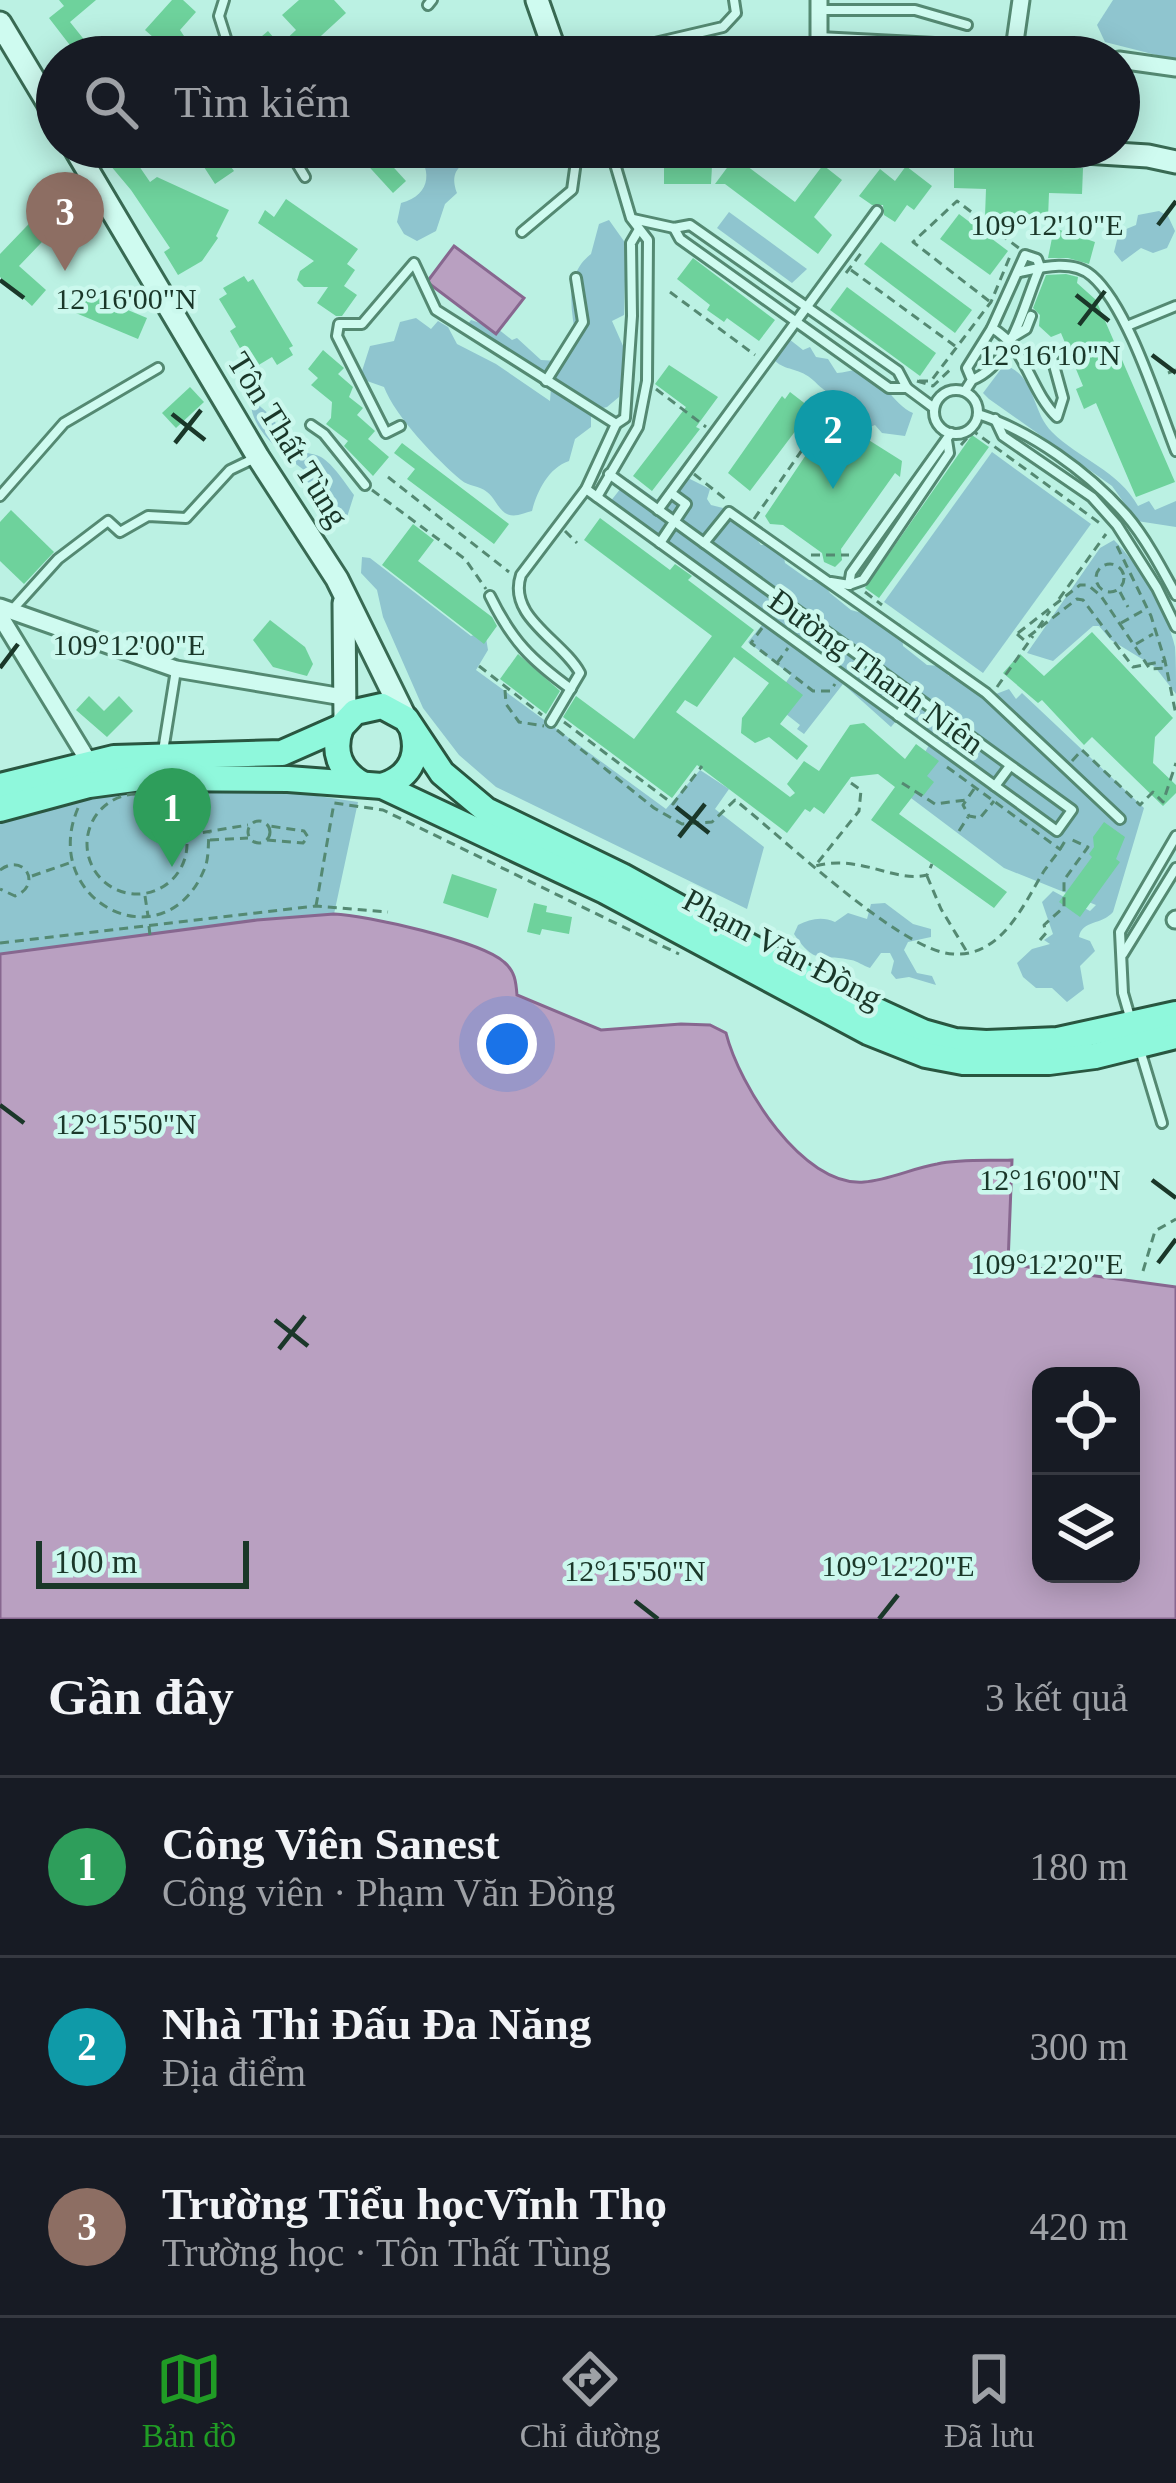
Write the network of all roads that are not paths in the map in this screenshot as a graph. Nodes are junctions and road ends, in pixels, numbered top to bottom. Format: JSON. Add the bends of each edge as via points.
{"nodes":[{"id":1,"x":224,"y":0,"type":"edge"},
{"id":2,"x":537,"y":0,"type":"edge"},
{"id":3,"x":734,"y":0,"type":"edge"},
{"id":4,"x":1021,"y":0,"type":"edge"},
{"id":5,"x":819,"y":5,"type":"edge"},
{"id":6,"x":0,"y":23,"type":"edge"},
{"id":7,"x":967,"y":25,"type":"dead end"},
{"id":8,"x":225,"y":36,"type":"edge"},
{"id":9,"x":550,"y":36,"type":"edge"},
{"id":10,"x":685,"y":36,"type":"edge"},
{"id":11,"x":819,"y":36,"type":"edge"},
{"id":12,"x":1015,"y":36,"type":"edge"},
{"id":13,"x":1140,"y":63,"type":"edge"},
{"id":14,"x":1176,"y":68,"type":"edge"},
{"id":15,"x":36,"y":83,"type":"edge"},
{"id":16,"x":1140,"y":155,"type":"edge"},
{"id":17,"x":1176,"y":162,"type":"edge"},
{"id":18,"x":86,"y":168,"type":"edge"},
{"id":19,"x":300,"y":168,"type":"edge"},
{"id":20,"x":575,"y":168,"type":"edge"},
{"id":21,"x":616,"y":168,"type":"edge"},
{"id":22,"x":305,"y":177,"type":"dead end"},
{"id":23,"x":877,"y":211,"type":"dead end"},
{"id":24,"x":631,"y":218,"type":"junction"},
{"id":25,"x":674,"y":228,"type":"junction"},
{"id":26,"x":638,"y":230,"type":"junction"},
{"id":27,"x":522,"y":232,"type":"dead end"},
{"id":28,"x":1040,"y":267,"type":"junction"},
{"id":29,"x":1019,"y":272,"type":"junction"},
{"id":30,"x":577,"y":278,"type":"dead end"},
{"id":31,"x":808,"y":304,"type":"junction"},
{"id":32,"x":1176,"y":305,"type":"edge"},
{"id":33,"x":1031,"y":316,"type":"dead end"},
{"id":34,"x":796,"y":320,"type":"junction"},
{"id":35,"x":1127,"y":326,"type":"junction"},
{"id":36,"x":992,"y":328,"type":"junction"},
{"id":37,"x":853,"y":337,"type":"junction"},
{"id":38,"x":1010,"y":338,"type":"junction"},
{"id":39,"x":1057,"y":351,"type":"dead end"},
{"id":40,"x":841,"y":353,"type":"junction"},
{"id":41,"x":158,"y":368,"type":"dead end"},
{"id":42,"x":630,"y":380,"type":"junction"},
{"id":43,"x":972,"y":380,"type":"junction"},
{"id":44,"x":546,"y":381,"type":"junction"},
{"id":45,"x":647,"y":382,"type":"junction"},
{"id":46,"x":907,"y":388,"type":"junction"},
{"id":47,"x":965,"y":391,"type":"junction"},
{"id":48,"x":934,"y":408,"type":"junction"},
{"id":49,"x":978,"y":414,"type":"junction"},
{"id":50,"x":995,"y":419,"type":"junction"},
{"id":51,"x":621,"y":421,"type":"junction"},
{"id":52,"x":311,"y":425,"type":"dead end"},
{"id":53,"x":400,"y":426,"type":"dead end"},
{"id":54,"x":638,"y":427,"type":"junction"},
{"id":55,"x":949,"y":436,"type":"junction"},
{"id":56,"x":1176,"y":451,"type":"edge"},
{"id":57,"x":258,"y":457,"type":"junction"},
{"id":58,"x":609,"y":474,"type":"junction"},
{"id":59,"x":365,"y":485,"type":"road end"},
{"id":60,"x":586,"y":489,"type":"junction"},
{"id":61,"x":671,"y":493,"type":"junction"},
{"id":62,"x":0,"y":496,"type":"edge"},
{"id":63,"x":597,"y":497,"type":"junction"},
{"id":64,"x":658,"y":510,"type":"junction"},
{"id":65,"x":673,"y":520,"type":"junction"},
{"id":66,"x":660,"y":543,"type":"junction"},
{"id":67,"x":704,"y":543,"type":"junction"},
{"id":68,"x":338,"y":579,"type":"junction"},
{"id":69,"x":826,"y":580,"type":"junction"},
{"id":70,"x":1169,"y":582,"type":"junction"},
{"id":71,"x":1157,"y":588,"type":"junction"},
{"id":72,"x":1176,"y":595,"type":"edge"},
{"id":73,"x":490,"y":596,"type":"road end"},
{"id":74,"x":4,"y":611,"type":"edge"},
{"id":75,"x":1176,"y":627,"type":"edge"},
{"id":76,"x":176,"y":669,"type":"junction"},
{"id":77,"x":572,"y":689,"type":"junction"},
{"id":78,"x":913,"y":694,"type":"junction"},
{"id":79,"x":343,"y":715,"type":"junction"},
{"id":80,"x":898,"y":716,"type":"junction"},
{"id":81,"x":551,"y":722,"type":"road end"},
{"id":82,"x":409,"y":725,"type":"junction"},
{"id":83,"x":163,"y":756,"type":"junction"},
{"id":84,"x":1010,"y":766,"type":"junction"},
{"id":85,"x":89,"y":773,"type":"junction"},
{"id":86,"x":245,"y":778,"type":"junction"},
{"id":87,"x":372,"y":785,"type":"junction"},
{"id":88,"x":0,"y":786,"type":"edge"},
{"id":89,"x":995,"y":787,"type":"junction"},
{"id":90,"x":0,"y":809,"type":"edge"},
{"id":91,"x":1120,"y":819,"type":"dead end"},
{"id":92,"x":1176,"y":836,"type":"edge"},
{"id":93,"x":546,"y":865,"type":"junction"},
{"id":94,"x":1176,"y":868,"type":"edge"},
{"id":95,"x":1148,"y":886,"type":"junction"},
{"id":96,"x":1161,"y":894,"type":"junction"},
{"id":97,"x":1121,"y":961,"type":"junction"},
{"id":98,"x":1176,"y":1014,"type":"edge"},
{"id":99,"x":1136,"y":1036,"type":"junction"},
{"id":100,"x":1176,"y":1036,"type":"edge"},
{"id":101,"x":1162,"y":1124,"type":"dead end"}],
"edges":[{"from":1,"to":8,"type":"lane","via":[[218,16]]},
{"from":2,"to":9,"type":"main road"},
{"from":3,"to":10,"type":"lane","via":[[736,13],[723,27]]},
{"from":4,"to":12,"type":"street"},
{"from":5,"to":7,"type":"lane","via":[[915,10]]},
{"from":5,"to":11,"type":"street"},
{"from":6,"to":15,"type":"main road"},
{"from":13,"to":14,"type":"street"},
{"from":16,"to":17,"type":"main road"},
{"from":18,"to":57,"type":"main road","name":"Tôn Thất Tùng"},
{"from":19,"to":22,"type":"lane"},
{"from":20,"to":27,"type":"lane","via":[[572,190]]},
{"from":21,"to":24,"type":"lane"},
{"from":23,"to":31,"type":"lane"},
{"from":24,"to":25,"type":"lane"},
{"from":24,"to":26,"type":"lane"},
{"from":25,"to":31,"type":"lane","via":[[690,225]]},
{"from":25,"to":34,"type":"lane"},
{"from":26,"to":42,"type":"lane","via":[[631,243]]},
{"from":26,"to":45,"type":"lane","via":[[648,240],[650,269]]},
{"from":28,"to":29,"type":"lane"},
{"from":28,"to":29,"type":"lane","via":[[1024,256]]},
{"from":28,"to":35,"type":"lane","via":[[1090,274]]},
{"from":28,"to":38,"type":"lane"},
{"from":29,"to":36,"type":"lane"},
{"from":30,"to":44,"type":"lane","via":[[583,322]]},
{"from":31,"to":34,"type":"lane"},
{"from":31,"to":37,"type":"lane"},
{"from":32,"to":35,"type":"lane"},
{"from":33,"to":38,"type":"lane"},
{"from":34,"to":40,"type":"lane"},
{"from":34,"to":61,"type":"lane"},
{"from":35,"to":56,"type":"lane"},
{"from":36,"to":38,"type":"lane"},
{"from":36,"to":43,"type":"lane","via":[[967,368]]},
{"from":37,"to":40,"type":"lane"},
{"from":37,"to":46,"type":"lane","via":[[898,371]]},
{"from":38,"to":39,"type":"lane","via":[[1057,416]]},
{"from":38,"to":43,"type":"lane","via":[[984,376]]},
{"from":40,"to":46,"type":"lane","via":[[889,388]]},
{"from":41,"to":62,"type":"lane","via":[[64,423]]},
{"from":42,"to":45,"type":"lane"},
{"from":42,"to":51,"type":"lane"},
{"from":43,"to":47,"type":"lane"},
{"from":44,"to":51,"type":"lane"},
{"from":44,"to":53,"type":"lane","via":[[436,310],[413,262],[362,324],[339,324],[338,335],[386,433]]},
{"from":45,"to":54,"type":"lane"},
{"from":46,"to":48,"type":"lane"},
{"from":47,"to":48,"type":"lane","via":[[942,394]]},
{"from":47,"to":49,"type":"lane"},
{"from":48,"to":55,"type":"lane"},
{"from":49,"to":50,"type":"lane"},
{"from":49,"to":55,"type":"lane","via":[[967,431]]},
{"from":50,"to":70,"type":"lane","via":[[1032,438],[1128,517]]},
{"from":50,"to":71,"type":"lane","via":[[1003,436],[1092,497]]},
{"from":51,"to":54,"type":"lane"},
{"from":51,"to":60,"type":"lane"},
{"from":52,"to":59,"type":"lane"},
{"from":54,"to":58,"type":"lane"},
{"from":55,"to":69,"type":"lane","via":[[949,453],[863,580]]},
{"from":57,"to":68,"type":"main road","name":"Tôn Thất Tùng"},
{"from":57,"to":74,"type":"lane","via":[[230,470],[186,518],[148,516],[120,532],[108,520]]},
{"from":58,"to":63,"type":"lane"},
{"from":58,"to":64,"type":"lane","name":"Đường Thanh Niên"},
{"from":60,"to":63,"type":"lane","name":"Đường Thanh Niên"},
{"from":60,"to":77,"type":"lane","via":[[518,585],[523,611],[580,673]]},
{"from":61,"to":64,"type":"lane"},
{"from":61,"to":65,"type":"lane","via":[[686,504]]},
{"from":63,"to":66,"type":"lane","name":"Đường Thanh Niên"},
{"from":64,"to":65,"type":"lane","name":"Đường Thanh Niên"},
{"from":65,"to":66,"type":"lane"},
{"from":65,"to":67,"type":"lane","name":"Đường Thanh Niên"},
{"from":66,"to":80,"type":"lane","name":"Đường Thanh Niên"},
{"from":67,"to":69,"type":"lane","via":[[729,512]]},
{"from":67,"to":78,"type":"lane","name":"Đường Thanh Niên"},
{"from":68,"to":79,"type":"main road","name":"Tôn Thất Tùng","via":[[346,621]]},
{"from":68,"to":82,"type":"main road","name":"Tôn Thất Tùng"},
{"from":69,"to":91,"type":"lane","via":[[999,704]]},
{"from":70,"to":71,"type":"lane"},
{"from":70,"to":72,"type":"lane"},
{"from":71,"to":75,"type":"lane"},
{"from":73,"to":77,"type":"lane","via":[[509,634]]},
{"from":74,"to":76,"type":"street"},
{"from":74,"to":85,"type":"street"},
{"from":76,"to":79,"type":"street"},
{"from":76,"to":83,"type":"lane"},
{"from":77,"to":81,"type":"lane"},
{"from":78,"to":80,"type":"lane"},
{"from":78,"to":84,"type":"lane","name":"Đường Thanh Niên"},
{"from":79,"to":82,"type":"main road","name":"Phạm Văn Đồng","via":[[382,706]]},
{"from":79,"to":83,"type":"main road","name":"Phạm Văn Đồng","via":[[282,753]]},
{"from":79,"to":87,"type":"main road","via":[[338,760],[352,778]]},
{"from":80,"to":89,"type":"lane","name":"Đường Thanh Niên"},
{"from":82,"to":87,"type":"main road","via":[[411,765],[394,782]]},
{"from":82,"to":99,"type":"main road","name":"Phạm Văn Đồng","via":[[442,773],[486,810],[892,1020],[955,1040]]},
{"from":83,"to":85,"type":"main road","name":"Phạm Văn Đồng"},
{"from":84,"to":89,"type":"lane"},
{"from":84,"to":89,"type":"lane","name":"Đường Thanh Niên","via":[[1072,810],[1064,822],[1057,831]]},
{"from":85,"to":86,"type":"main road","name":"Phạm Văn Đồng"},
{"from":85,"to":88,"type":"main road","name":"Phạm Văn Đồng"},
{"from":85,"to":90,"type":"main road","name":"Phạm Văn Đồng"},
{"from":86,"to":87,"type":"main road","name":"Phạm Văn Đồng"},
{"from":86,"to":93,"type":"main road","via":[[367,796]]},
{"from":87,"to":93,"type":"main road","name":"Phạm Văn Đồng"},
{"from":92,"to":95,"type":"lane"},
{"from":93,"to":99,"type":"main road","name":"Phạm Văn Đồng","via":[[926,1055],[1049,1062]]},
{"from":94,"to":96,"type":"lane"},
{"from":95,"to":96,"type":"lane"},
{"from":95,"to":97,"type":"lane","via":[[1120,932]]},
{"from":96,"to":97,"type":"lane"},
{"from":97,"to":99,"type":"lane"},
{"from":98,"to":99,"type":"main road","name":"Phạm Văn Đồng"},
{"from":99,"to":100,"type":"main road","name":"Phạm Văn Đồng"},
{"from":99,"to":101,"type":"lane"}]}
